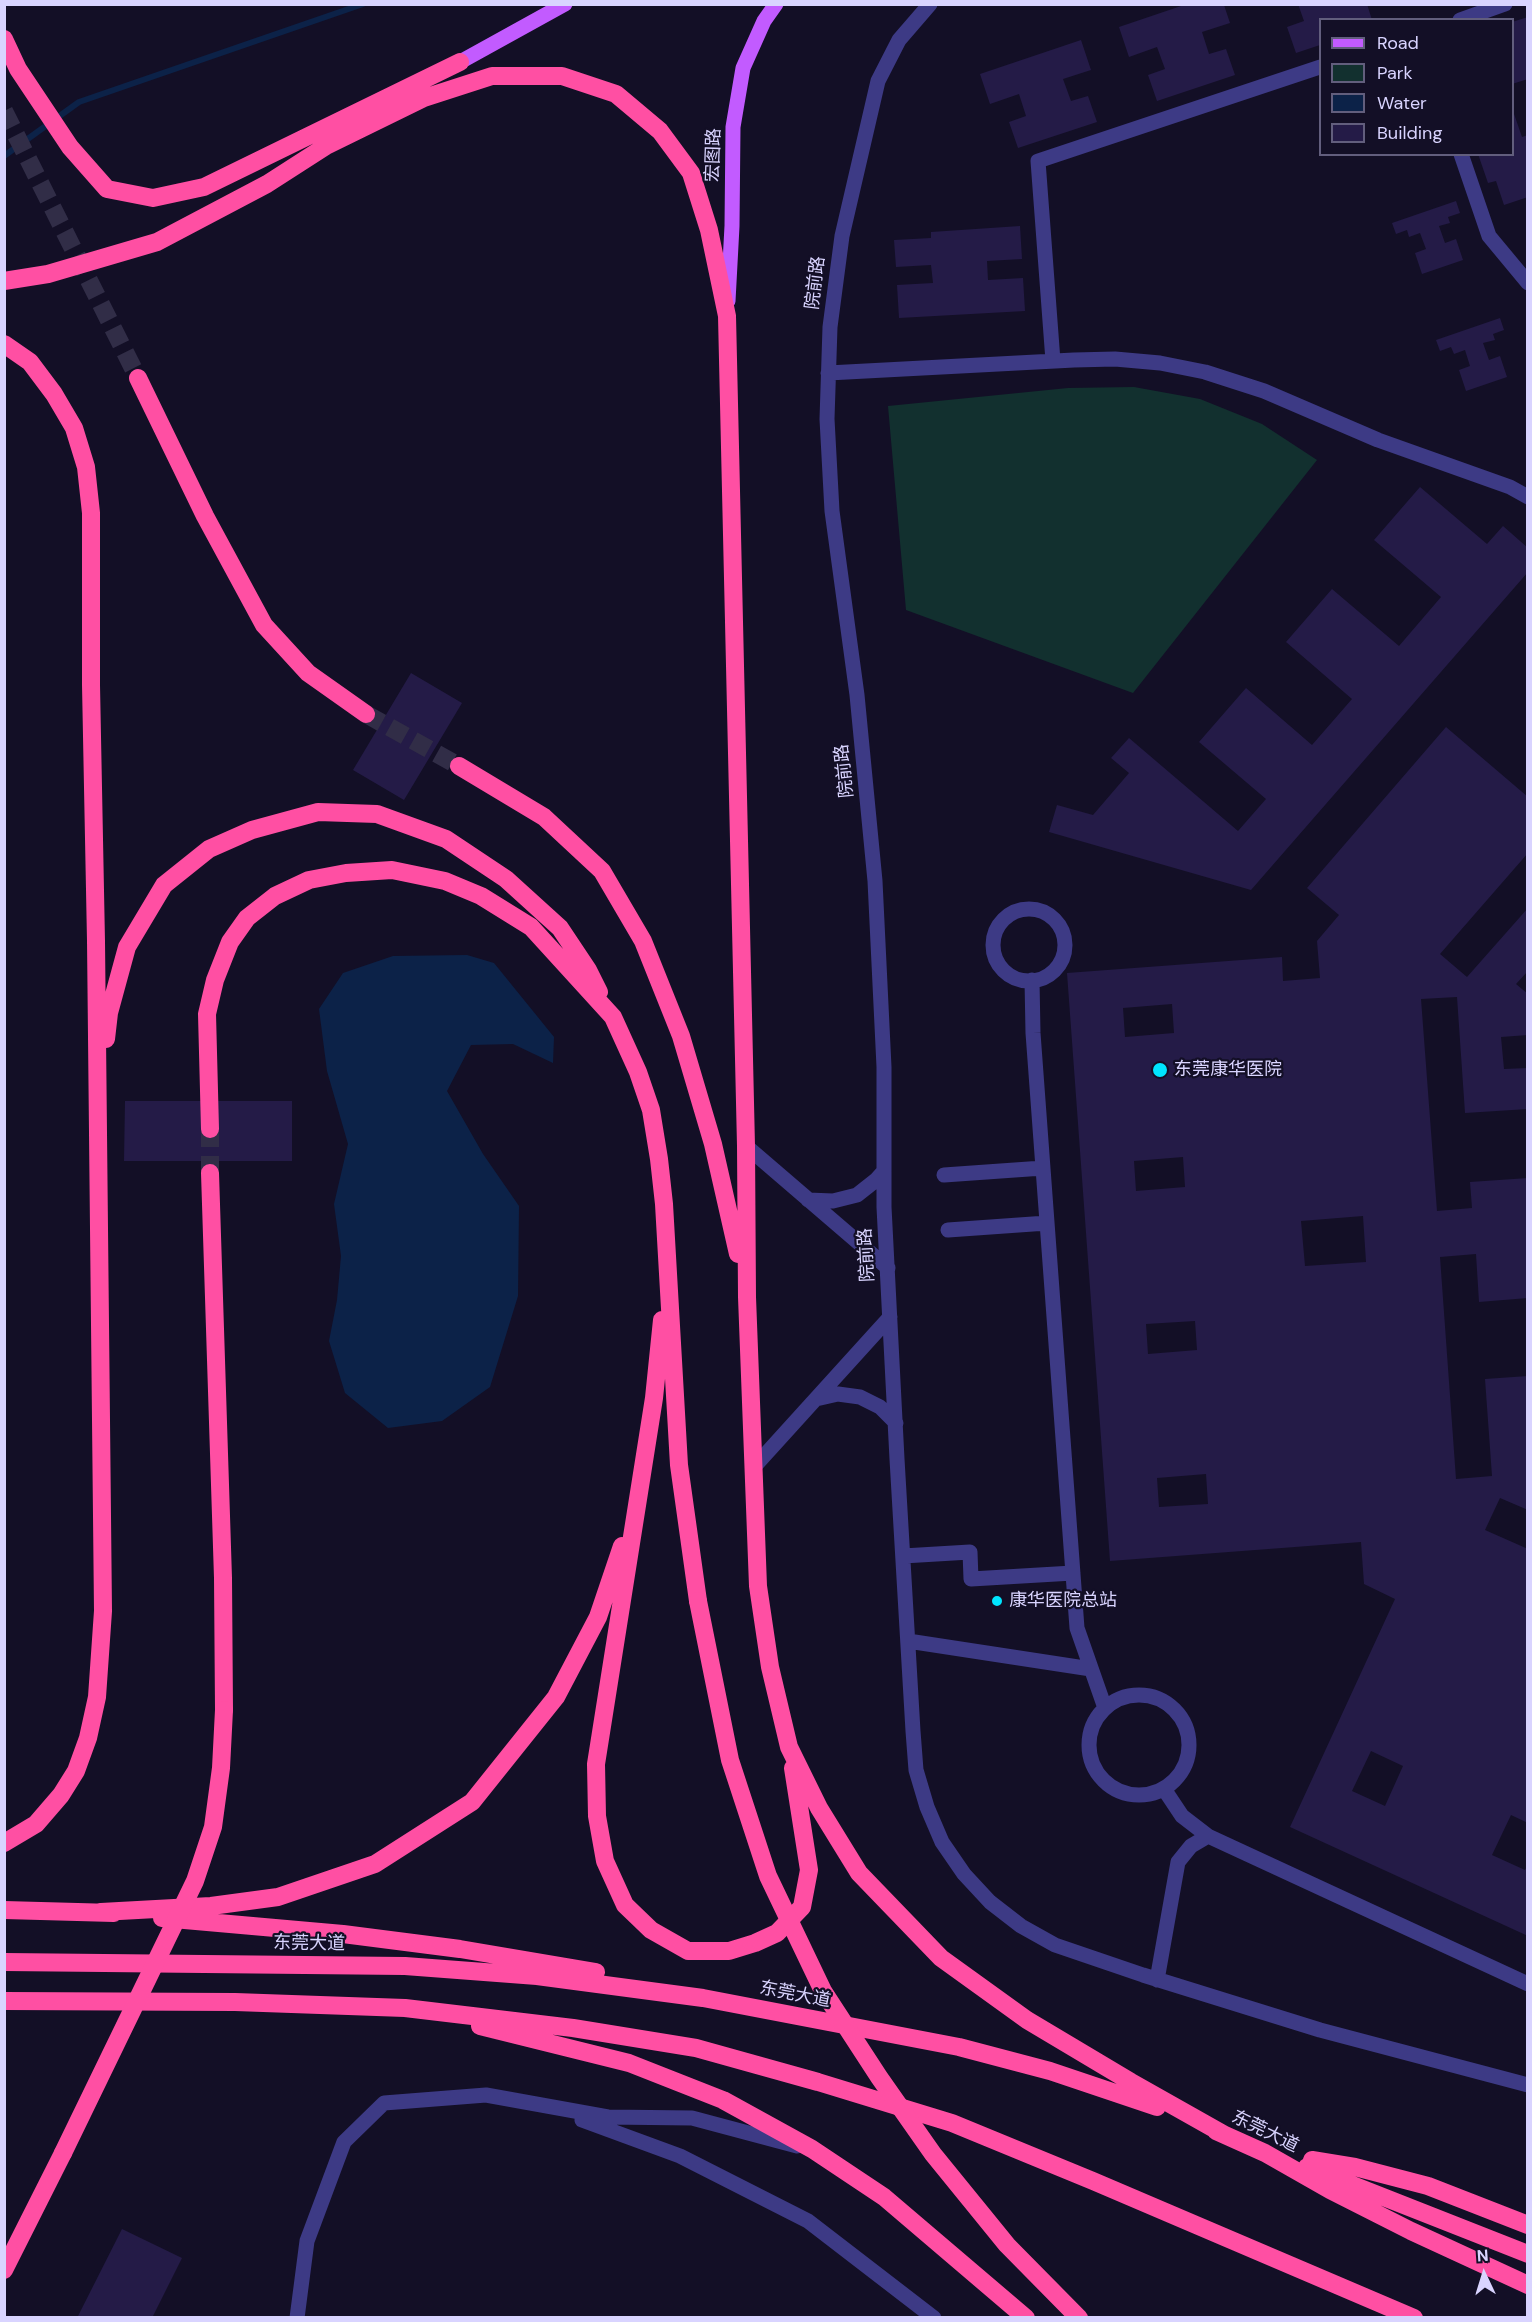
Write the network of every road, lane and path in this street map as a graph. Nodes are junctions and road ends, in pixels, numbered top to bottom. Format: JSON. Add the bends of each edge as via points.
{"nodes":[{"id":1,"x":565,"y":4,"type":"edge"},
{"id":2,"x":776,"y":4,"type":"edge"},
{"id":3,"x":930,"y":4,"type":"edge"},
{"id":4,"x":1505,"y":4,"type":"edge"},
{"id":5,"x":1466,"y":18,"type":"edge"},
{"id":6,"x":4,"y":39,"type":"edge"},
{"id":7,"x":460,"y":62,"type":"junction"},
{"id":8,"x":1319,"y":67,"type":"edge"},
{"id":9,"x":326,"y":146,"type":"junction"},
{"id":10,"x":1462,"y":156,"type":"edge"},
{"id":11,"x":4,"y":281,"type":"edge"},
{"id":12,"x":1527,"y":281,"type":"edge"},
{"id":13,"x":727,"y":316,"type":"junction"},
{"id":14,"x":4,"y":344,"type":"edge"},
{"id":15,"x":1053,"y":361,"type":"junction"},
{"id":16,"x":828,"y":373,"type":"junction"},
{"id":17,"x":138,"y":378,"type":"tunnel mouth"},
{"id":18,"x":1527,"y":497,"type":"edge"},
{"id":19,"x":366,"y":714,"type":"tunnel mouth"},
{"id":20,"x":459,"y":766,"type":"tunnel mouth"},
{"id":21,"x":1032,"y":980,"type":"junction"},
{"id":22,"x":613,"y":1017,"type":"junction"},
{"id":23,"x":97,"y":1125,"type":"junction"},
{"id":24,"x":210,"y":1129,"type":"tunnel mouth"},
{"id":25,"x":746,"y":1146,"type":"junction"},
{"id":26,"x":1043,"y":1168,"type":"junction"},
{"id":27,"x":884,"y":1171,"type":"junction"},
{"id":28,"x":210,"y":1173,"type":"tunnel mouth"},
{"id":29,"x":944,"y":1175,"type":"dead end"},
{"id":30,"x":808,"y":1200,"type":"junction"},
{"id":31,"x":1047,"y":1223,"type":"junction"},
{"id":32,"x":948,"y":1230,"type":"dead end"},
{"id":33,"x":668,"y":1264,"type":"junction"},
{"id":34,"x":888,"y":1268,"type":"junction"},
{"id":35,"x":747,"y":1298,"type":"junction"},
{"id":36,"x":890,"y":1317,"type":"junction"},
{"id":37,"x":816,"y":1399,"type":"junction"},
{"id":38,"x":896,"y":1423,"type":"junction"},
{"id":39,"x":754,"y":1467,"type":"junction"},
{"id":40,"x":638,"y":1499,"type":"junction"},
{"id":41,"x":903,"y":1556,"type":"junction"},
{"id":42,"x":1073,"y":1573,"type":"junction"},
{"id":43,"x":908,"y":1641,"type":"junction"},
{"id":44,"x":1091,"y":1669,"type":"junction"},
{"id":45,"x":1105,"y":1708,"type":"junction"},
{"id":46,"x":789,"y":1747,"type":"junction"},
{"id":47,"x":1164,"y":1789,"type":"junction"},
{"id":48,"x":1208,"y":1836,"type":"junction"},
{"id":49,"x":4,"y":1843,"type":"edge"},
{"id":50,"x":4,"y":1910,"type":"edge"},
{"id":51,"x":101,"y":1912,"type":"junction"},
{"id":52,"x":4,"y":1962,"type":"edge"},
{"id":53,"x":1157,"y":1980,"type":"junction"},
{"id":54,"x":1527,"y":1984,"type":"edge"},
{"id":55,"x":702,"y":1998,"type":"junction"},
{"id":56,"x":4,"y":2001,"type":"edge"},
{"id":57,"x":405,"y":2008,"type":"junction"},
{"id":58,"x":1527,"y":2085,"type":"edge"},
{"id":59,"x":543,"y":2105,"type":"junction"},
{"id":60,"x":1225,"y":2135,"type":"junction"},
{"id":61,"x":812,"y":2149,"type":"junction"},
{"id":62,"x":1265,"y":2153,"type":"junction"},
{"id":63,"x":1527,"y":2225,"type":"edge"},
{"id":64,"x":1527,"y":2254,"type":"edge"},
{"id":65,"x":4,"y":2270,"type":"edge"},
{"id":66,"x":1527,"y":2285,"type":"edge"},
{"id":67,"x":297,"y":2318,"type":"edge"},
{"id":68,"x":934,"y":2318,"type":"edge"},
{"id":69,"x":1026,"y":2318,"type":"edge"},
{"id":70,"x":1080,"y":2318,"type":"edge"},
{"id":71,"x":1414,"y":2318,"type":"edge"}],
"edges":[{"from":1,"to":7,"type":"main road"},
{"from":2,"to":13,"type":"main road","name":"宏图路","via":[[743,68],[733,127]]},
{"from":3,"to":16,"type":"street","name":"院前路","via":[[899,40],[879,81],[842,236]]},
{"from":4,"to":5,"type":"street"},
{"from":6,"to":7,"type":"highway","via":[[18,69],[70,147],[107,189],[153,198],[204,187]]},
{"from":7,"to":9,"type":"highway"},
{"from":8,"to":15,"type":"street","via":[[1038,161]]},
{"from":9,"to":11,"type":"highway","via":[[267,184],[157,242],[48,274]]},
{"from":9,"to":13,"type":"highway","via":[[424,98],[492,76],[562,76],[616,94],[660,131],[692,173]]},
{"from":10,"to":12,"type":"street","via":[[1489,236]]},
{"from":13,"to":25,"type":"highway"},
{"from":14,"to":23,"type":"highway","via":[[30,362],[54,394],[74,428],[86,467],[91,513]]},
{"from":15,"to":16,"type":"street"},
{"from":15,"to":18,"type":"street","via":[[1115,359],[1205,372],[1264,391]]},
{"from":16,"to":27,"type":"street","name":"院前路","via":[[832,511],[857,695],[875,881],[884,1067]]},
{"from":17,"to":19,"type":"highway","via":[[205,516],[264,625],[308,673]]},
{"from":20,"to":35,"type":"highway","via":[[544,817],[602,871],[643,940],[681,1036],[710,1133]]},
{"from":21,"to":21,"type":"street","via":[[1051,973],[1065,947],[1055,919],[1027,909],[1000,923],[993,942],[1004,970],[1022,980]]},
{"from":21,"to":26,"type":"street"},
{"from":22,"to":23,"type":"highway","via":[[561,928],[506,879],[446,839],[377,814],[318,812],[252,830],[209,849],[164,885],[127,946],[109,1014]]},
{"from":22,"to":24,"type":"highway","via":[[531,927],[481,896],[445,881],[392,870],[309,880],[275,896],[247,918],[230,942],[207,1014]]},
{"from":22,"to":33,"type":"highway","via":[[651,1110],[661,1170]]},
{"from":23,"to":49,"type":"highway","via":[[103,1611],[97,1697],[76,1771],[61,1795],[36,1824]]},
{"from":25,"to":30,"type":"street"},
{"from":25,"to":35,"type":"highway"},
{"from":26,"to":29,"type":"street"},
{"from":26,"to":31,"type":"street"},
{"from":27,"to":30,"type":"street","via":[[857,1195],[833,1201]]},
{"from":27,"to":34,"type":"street","name":"院前路"},
{"from":28,"to":65,"type":"highway","bridge":true,"via":[[224,1710],[213,1827],[195,1881]]},
{"from":30,"to":34,"type":"street"},
{"from":31,"to":32,"type":"street"},
{"from":31,"to":42,"type":"street"},
{"from":33,"to":40,"type":"highway","via":[[654,1398]]},
{"from":33,"to":70,"type":"highway","bridge":true,"via":[[679,1465],[698,1601],[730,1760],[768,1876],[823,1991],[933,2154],[1007,2245]]},
{"from":34,"to":36,"type":"street","name":"院前路"},
{"from":35,"to":39,"type":"highway"},
{"from":36,"to":37,"type":"street"},
{"from":36,"to":38,"type":"street","name":"院前路"},
{"from":37,"to":38,"type":"street","via":[[838,1394],[860,1397],[880,1407]]},
{"from":37,"to":39,"type":"street"},
{"from":38,"to":41,"type":"street","name":"院前路"},
{"from":39,"to":46,"type":"highway","via":[[758,1586],[770,1667]]},
{"from":40,"to":46,"type":"highway","via":[[596,1764],[597,1816],[605,1861],[625,1905],[651,1930],[688,1951],[729,1951],[777,1933],[802,1907],[809,1870]]},
{"from":40,"to":51,"type":"highway","via":[[598,1617],[556,1697],[472,1802],[375,1864],[278,1897],[211,1906]]},
{"from":41,"to":42,"type":"street","via":[[970,1552],[971,1579]]},
{"from":41,"to":43,"type":"street","name":"院前路"},
{"from":42,"to":44,"type":"street","via":[[1077,1628]]},
{"from":43,"to":44,"type":"street"},
{"from":43,"to":53,"type":"street","name":"院前路","via":[[916,1770],[942,1842],[964,1874],[990,1902],[1021,1926],[1055,1944]]},
{"from":44,"to":45,"type":"street"},
{"from":45,"to":47,"type":"street","via":[[1089,1740],[1089,1752],[1099,1774],[1117,1790],[1128,1793],[1140,1795]]},
{"from":45,"to":47,"type":"street","via":[[1138,1695],[1161,1700],[1180,1716],[1189,1738],[1186,1762]]},
{"from":46,"to":60,"type":"highway","via":[[819,1808],[859,1873],[941,1958],[1028,2020]]},
{"from":47,"to":48,"type":"street","via":[[1182,1816]]},
{"from":48,"to":53,"type":"street","via":[[1191,1846],[1179,1862]]},
{"from":48,"to":54,"type":"street"},
{"from":50,"to":51,"type":"highway"},
{"from":51,"to":55,"type":"highway","via":[[460,1949],[609,1974]]},
{"from":52,"to":55,"type":"highway","name":"东莞大道","via":[[405,1966],[537,1976]]},
{"from":53,"to":58,"type":"street","name":"院前路","via":[[1320,2030]]},
{"from":55,"to":60,"type":"highway","name":"东莞大道","via":[[959,2047],[1050,2071],[1175,2113]]},
{"from":56,"to":57,"type":"highway","via":[[235,2001]]},
{"from":57,"to":61,"type":"highway","via":[[629,2063],[723,2100]]},
{"from":57,"to":71,"type":"highway","via":[[573,2028],[696,2049],[952,2123]]},
{"from":59,"to":61,"type":"street","via":[[608,2117],[692,2118]]},
{"from":59,"to":67,"type":"street","via":[[486,2095],[384,2103],[344,2142],[307,2241]]},
{"from":59,"to":68,"type":"street","via":[[680,2156],[808,2221]]},
{"from":60,"to":62,"type":"highway","name":"东莞大道"},
{"from":61,"to":69,"type":"highway","via":[[884,2197]]},
{"from":62,"to":63,"type":"highway","via":[[1355,2166],[1428,2186]]},
{"from":62,"to":64,"type":"highway"},
{"from":62,"to":66,"type":"highway","name":"东莞大道","via":[[1330,2190]]}]}
